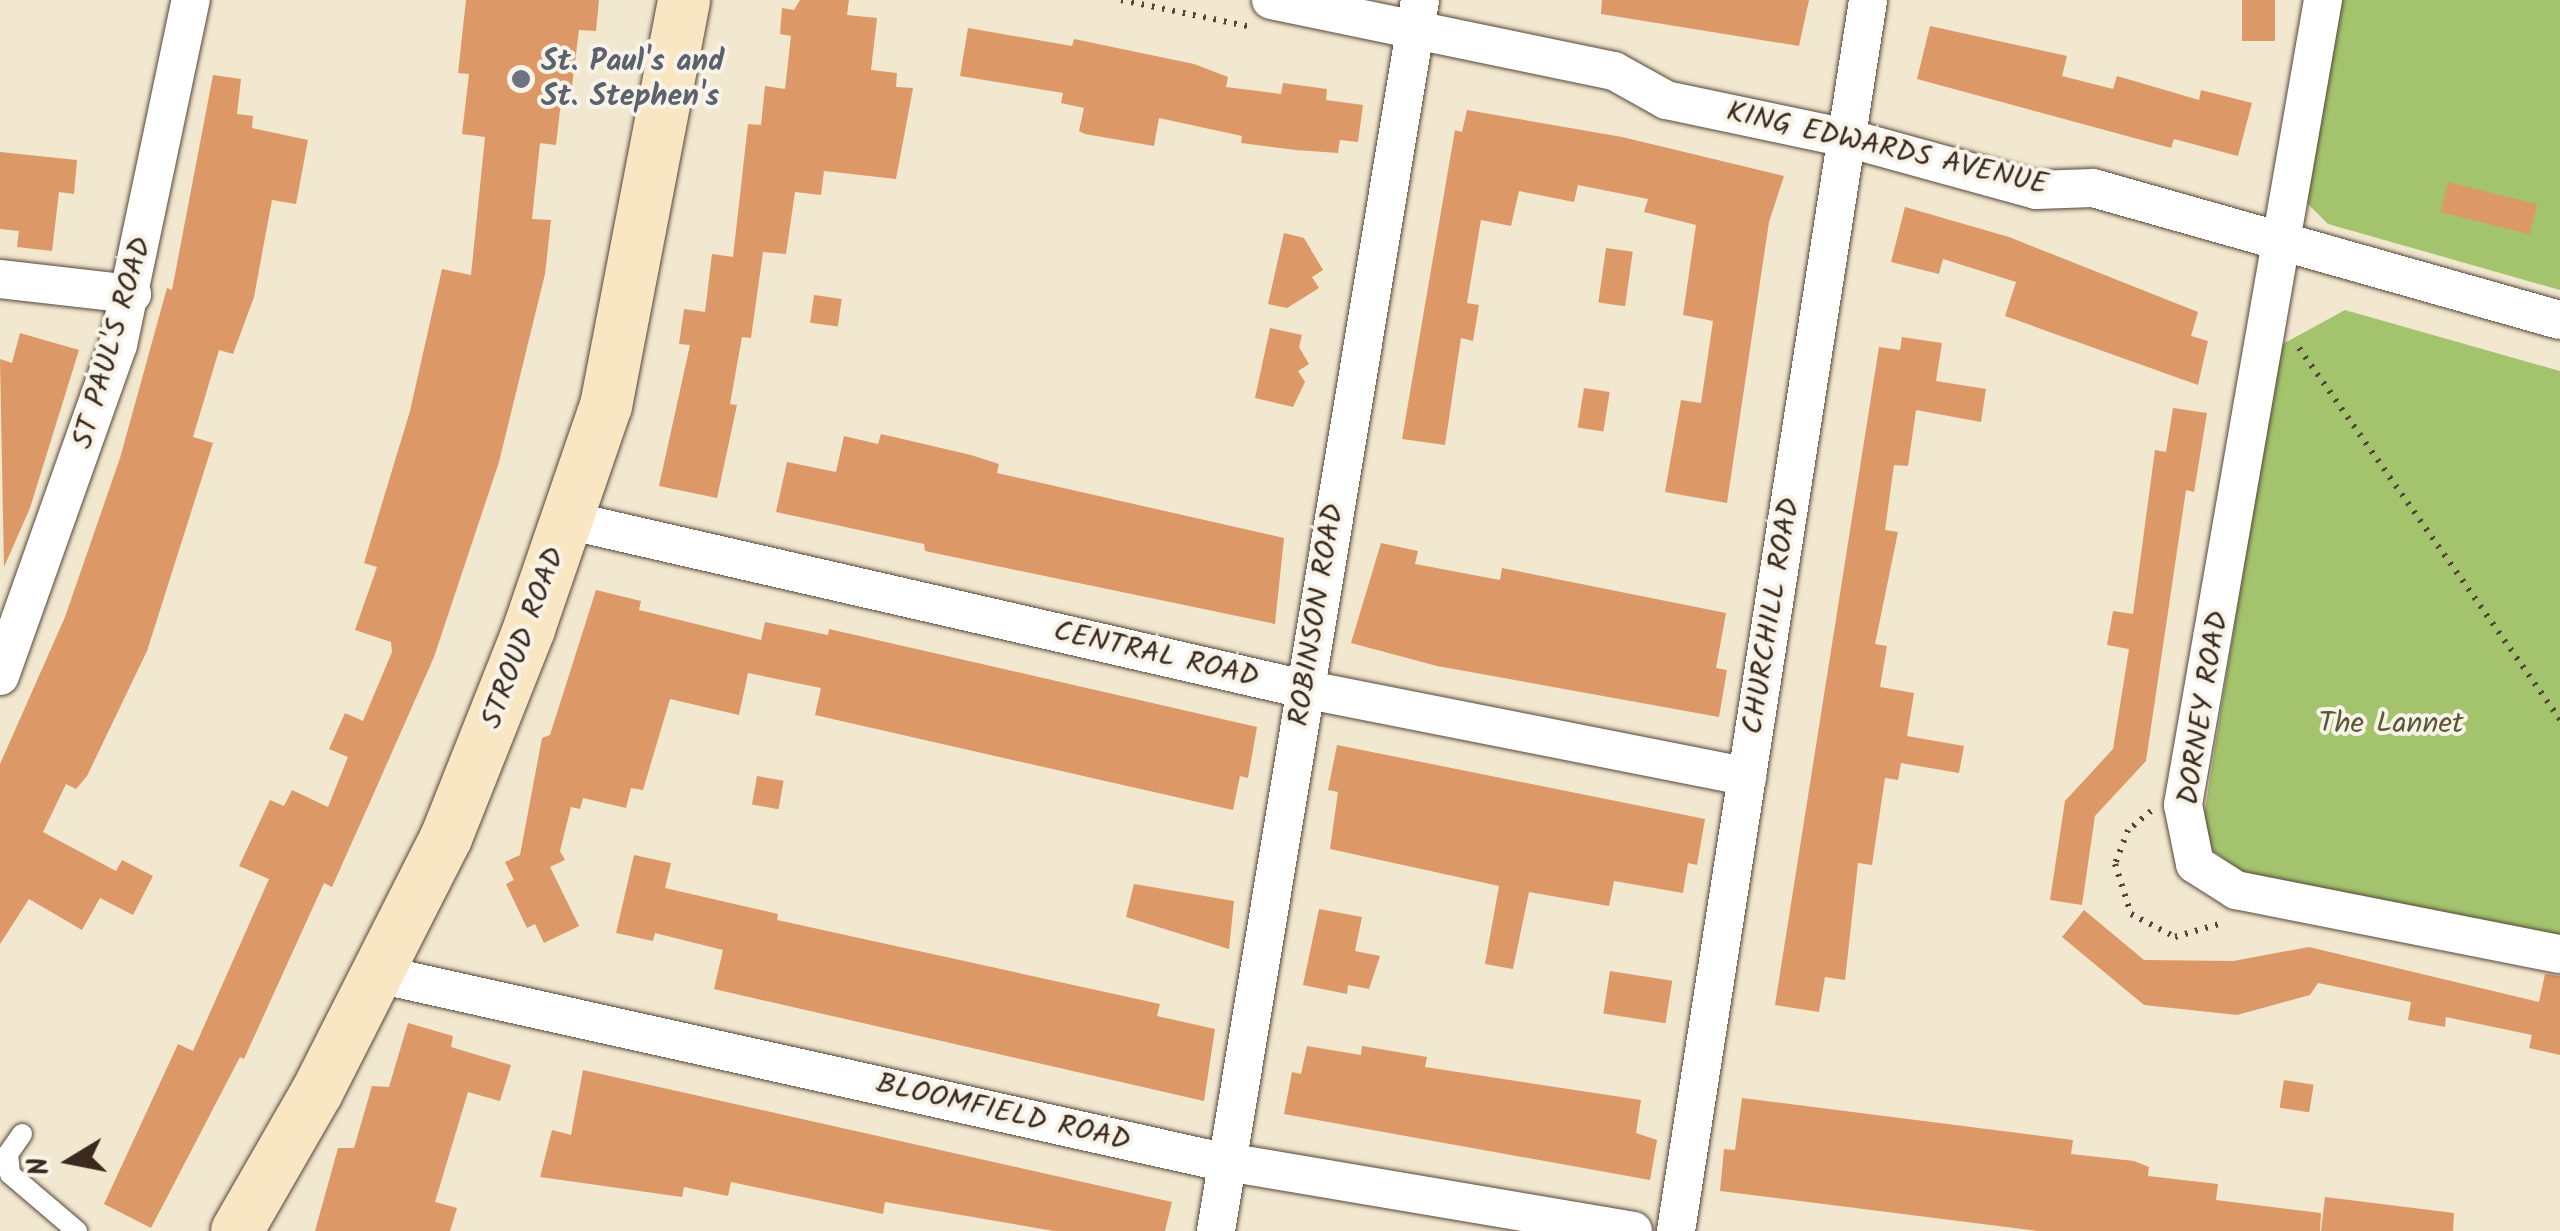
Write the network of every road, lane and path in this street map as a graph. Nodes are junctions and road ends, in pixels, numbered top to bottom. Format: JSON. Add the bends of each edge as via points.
{"nodes":[{"id":1,"x":190,"y":0,"type":"edge"},
{"id":2,"x":684,"y":0,"type":"edge"},
{"id":3,"x":1271,"y":0,"type":"edge"},
{"id":4,"x":2323,"y":0,"type":"edge"},
{"id":5,"x":1867,"y":9,"type":"edge"},
{"id":6,"x":1417,"y":14,"type":"edge"},
{"id":7,"x":1847,"y":138,"type":"junction"},
{"id":8,"x":2286,"y":239,"type":"junction"},
{"id":9,"x":0,"y":279,"type":"edge"},
{"id":10,"x":132,"y":294,"type":"junction"},
{"id":11,"x":2560,"y":320,"type":"edge"},
{"id":12,"x":2292,"y":339,"type":"dead end"},
{"id":13,"x":567,"y":520,"type":"junction"},
{"id":14,"x":0,"y":676,"type":"edge"},
{"id":15,"x":1304,"y":689,"type":"junction"},
{"id":16,"x":2560,"y":720,"type":"edge"},
{"id":17,"x":1747,"y":777,"type":"junction"},
{"id":18,"x":2560,"y":954,"type":"edge"},
{"id":19,"x":378,"y":974,"type":"junction"},
{"id":20,"x":22,"y":1134,"type":"dead end"},
{"id":21,"x":1229,"y":1162,"type":"junction"},
{"id":22,"x":77,"y":1231,"type":"edge"},
{"id":23,"x":237,"y":1231,"type":"edge"},
{"id":24,"x":1216,"y":1231,"type":"edge"},
{"id":25,"x":1634,"y":1231,"type":"edge"},
{"id":26,"x":1676,"y":1231,"type":"edge"}],
"edges":[{"from":1,"to":10,"type":"street","name":"ST PAUL'S ROAD"},
{"from":2,"to":13,"type":"main road","name":"STROUD ROAD","via":[[633,293],[606,406]]},
{"from":3,"to":6,"type":"street","name":"KING EDWARDS AVENUE"},
{"from":4,"to":8,"type":"street","name":"DORNEY ROAD"},
{"from":5,"to":7,"type":"street","name":"CHURCHILL ROAD"},
{"from":6,"to":7,"type":"street","name":"KING EDWARDS AVENUE","via":[[1614,70],[1666,100]]},
{"from":6,"to":15,"type":"street","name":"ROBINSON ROAD"},
{"from":7,"to":8,"type":"street","name":"KING EDWARDS AVENUE","via":[[2036,190],[2093,188]]},
{"from":7,"to":17,"type":"street","name":"CHURCHILL ROAD"},
{"from":8,"to":11,"type":"street","name":"KING EDWARDS AVENUE"},
{"from":8,"to":18,"type":"street","name":"DORNEY ROAD","via":[[2183,805],[2195,864],[2236,890]]},
{"from":9,"to":10,"type":"street"},
{"from":10,"to":14,"type":"street","name":"ST PAUL'S ROAD","via":[[75,476]]},
{"from":12,"to":16,"type":"path"},
{"from":13,"to":15,"type":"street","name":"CENTRAL ROAD"},
{"from":13,"to":19,"type":"main road","name":"STROUD ROAD","via":[[493,728]]},
{"from":15,"to":17,"type":"street","name":"CENTRAL ROAD"},
{"from":15,"to":21,"type":"street","name":"ROBINSON ROAD"},
{"from":17,"to":26,"type":"street","name":"CHURCHILL ROAD"},
{"from":19,"to":21,"type":"street","name":"BLOOMFIELD ROAD"},
{"from":19,"to":23,"type":"main road","name":"STROUD ROAD"},
{"from":20,"to":22,"type":"lane","via":[[8,1154],[10,1174]]},
{"from":21,"to":24,"type":"street","name":"ROBINSON ROAD"},
{"from":21,"to":25,"type":"street","name":"BLOOMFIELD ROAD"}]}
